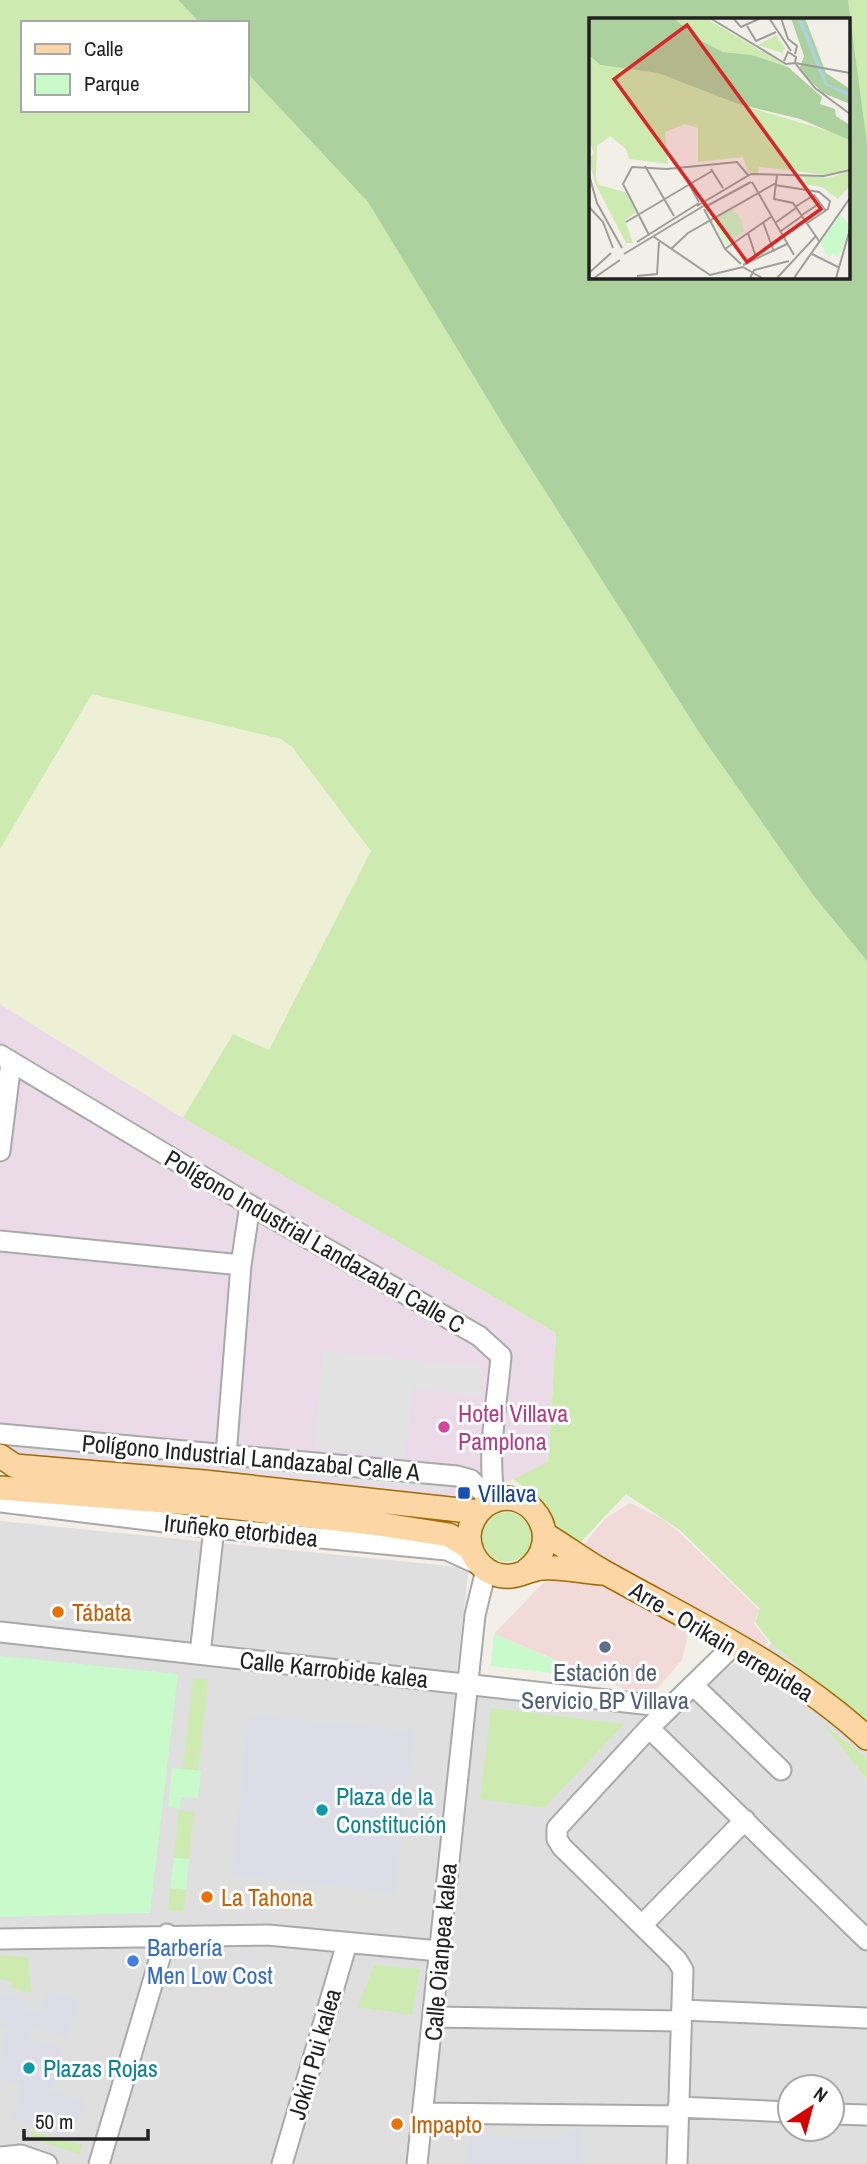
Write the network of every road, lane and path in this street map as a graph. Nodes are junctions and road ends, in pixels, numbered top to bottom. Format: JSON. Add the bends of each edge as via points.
{"nodes":[{"id":1,"x":6,"y":1059,"type":"edge"},
{"id":2,"x":0,"y":1151,"type":"edge"},
{"id":3,"x":250,"y":1205,"type":"junction"},
{"id":4,"x":0,"y":1241,"type":"edge"},
{"id":5,"x":241,"y":1265,"type":"junction"},
{"id":6,"x":0,"y":1434,"type":"edge"},
{"id":7,"x":0,"y":1456,"type":"edge"},
{"id":8,"x":226,"y":1456,"type":"junction"},
{"id":9,"x":0,"y":1462,"type":"edge"},
{"id":10,"x":0,"y":1479,"type":"edge"},
{"id":11,"x":0,"y":1488,"type":"edge"},
{"id":12,"x":0,"y":1503,"type":"edge"},
{"id":13,"x":489,"y":1505,"type":"junction"},
{"id":14,"x":215,"y":1528,"type":"junction"},
{"id":15,"x":546,"y":1535,"type":"junction"},
{"id":16,"x":479,"y":1561,"type":"junction"},
{"id":17,"x":523,"y":1573,"type":"junction"},
{"id":18,"x":607,"y":1574,"type":"junction"},
{"id":19,"x":475,"y":1615,"type":"junction"},
{"id":20,"x":0,"y":1632,"type":"edge"},
{"id":21,"x":734,"y":1644,"type":"junction"},
{"id":22,"x":201,"y":1654,"type":"junction"},
{"id":23,"x":468,"y":1684,"type":"junction"},
{"id":24,"x":694,"y":1686,"type":"junction"},
{"id":25,"x":666,"y":1711,"type":"junction"},
{"id":26,"x":649,"y":1728,"type":"junction"},
{"id":27,"x":867,"y":1738,"type":"edge"},
{"id":28,"x":781,"y":1770,"type":"dead end"},
{"id":29,"x":745,"y":1820,"type":"junction"},
{"id":30,"x":642,"y":1925,"type":"junction"},
{"id":31,"x":167,"y":1934,"type":"junction"},
{"id":32,"x":0,"y":1939,"type":"edge"},
{"id":33,"x":867,"y":1940,"type":"edge"},
{"id":34,"x":347,"y":1943,"type":"junction"},
{"id":35,"x":439,"y":1951,"type":"junction"},
{"id":36,"x":681,"y":2016,"type":"junction"},
{"id":37,"x":434,"y":2017,"type":"junction"},
{"id":38,"x":867,"y":2018,"type":"edge"},
{"id":39,"x":678,"y":2112,"type":"junction"},
{"id":40,"x":776,"y":2112,"type":"edge"},
{"id":41,"x":423,"y":2113,"type":"junction"},
{"id":42,"x":846,"y":2114,"type":"edge"},
{"id":43,"x":867,"y":2115,"type":"edge"},
{"id":44,"x":0,"y":2158,"type":"edge"},
{"id":45,"x":47,"y":2164,"type":"edge"},
{"id":46,"x":99,"y":2164,"type":"edge"},
{"id":47,"x":282,"y":2164,"type":"edge"},
{"id":48,"x":417,"y":2164,"type":"edge"},
{"id":49,"x":677,"y":2164,"type":"edge"}],
"edges":[{"from":1,"to":2,"type":"street"},
{"from":1,"to":3,"type":"street","name":"Polígono Industrial Landazabal Calle C"},
{"from":3,"to":5,"type":"street"},
{"from":3,"to":13,"type":"street","name":"Polígono Industrial Landazabal Calle C","via":[[479,1336],[501,1356]]},
{"from":4,"to":5,"type":"street"},
{"from":5,"to":8,"type":"street"},
{"from":6,"to":8,"type":"street","name":"Polígono Industrial Landazabal Calle A"},
{"from":7,"to":13,"type":"main road","name":"Iruñeko etorbidea","via":[[15,1466]]},
{"from":8,"to":13,"type":"street","name":"Polígono Industrial Landazabal Calle A","via":[[457,1476],[471,1480]]},
{"from":9,"to":10,"type":"main road"},
{"from":11,"to":16,"type":"main road","name":"Iruñeko etorbidea","via":[[372,1523],[449,1535]]},
{"from":12,"to":14,"type":"street","name":"Iruñeko etorbidea"},
{"from":13,"to":15,"type":"main road","via":[[513,1500],[526,1504],[539,1516]]},
{"from":13,"to":16,"type":"main road","via":[[469,1534]]},
{"from":14,"to":16,"type":"street","name":"Iruñeko etorbidea","via":[[447,1550]]},
{"from":14,"to":22,"type":"street"},
{"from":15,"to":17,"type":"main road","via":[[541,1556]]},
{"from":15,"to":18,"type":"main road","name":"Arre - Orikain errepidea"},
{"from":16,"to":17,"type":"main road","via":[[497,1575]]},
{"from":16,"to":19,"type":"street","name":"Calle Oianpea kalea"},
{"from":17,"to":18,"type":"main road","via":[[543,1568]]},
{"from":17,"to":19,"type":"street","via":[[491,1591]]},
{"from":18,"to":21,"type":"main road","name":"Arre - Orikain errepidea"},
{"from":19,"to":23,"type":"street","name":"Calle Oianpea kalea"},
{"from":20,"to":22,"type":"street","name":"Calle Karrobide kalea"},
{"from":21,"to":24,"type":"street"},
{"from":21,"to":27,"type":"main road","name":"Arre - Orikain errepidea","via":[[795,1680]]},
{"from":22,"to":23,"type":"street","name":"Calle Karrobide kalea"},
{"from":23,"to":25,"type":"street","name":"Calle Karrobide kalea","via":[[652,1705]]},
{"from":23,"to":35,"type":"street","name":"Calle Oianpea kalea"},
{"from":24,"to":25,"type":"street"},
{"from":24,"to":28,"type":"street"},
{"from":25,"to":26,"type":"street"},
{"from":26,"to":29,"type":"street"},
{"from":26,"to":30,"type":"street","via":[[557,1828],[557,1839]]},
{"from":29,"to":30,"type":"street"},
{"from":29,"to":33,"type":"street"},
{"from":30,"to":36,"type":"street","via":[[683,1970]]},
{"from":31,"to":32,"type":"street"},
{"from":31,"to":34,"type":"street","via":[[268,1935]]},
{"from":31,"to":46,"type":"street"},
{"from":34,"to":35,"type":"street"},
{"from":34,"to":47,"type":"street","name":"Jokin Pui kalea"},
{"from":35,"to":37,"type":"street","name":"Calle Oianpea kalea"},
{"from":36,"to":37,"type":"street"},
{"from":36,"to":38,"type":"street"},
{"from":36,"to":39,"type":"street"},
{"from":37,"to":41,"type":"street","name":"Calle Oianpea kalea"},
{"from":39,"to":40,"type":"street"},
{"from":39,"to":41,"type":"street"},
{"from":39,"to":49,"type":"street"},
{"from":41,"to":48,"type":"street","name":"Calle Oianpea kalea"},
{"from":42,"to":43,"type":"street"},
{"from":44,"to":45,"type":"street","via":[[21,2155]]}]}
